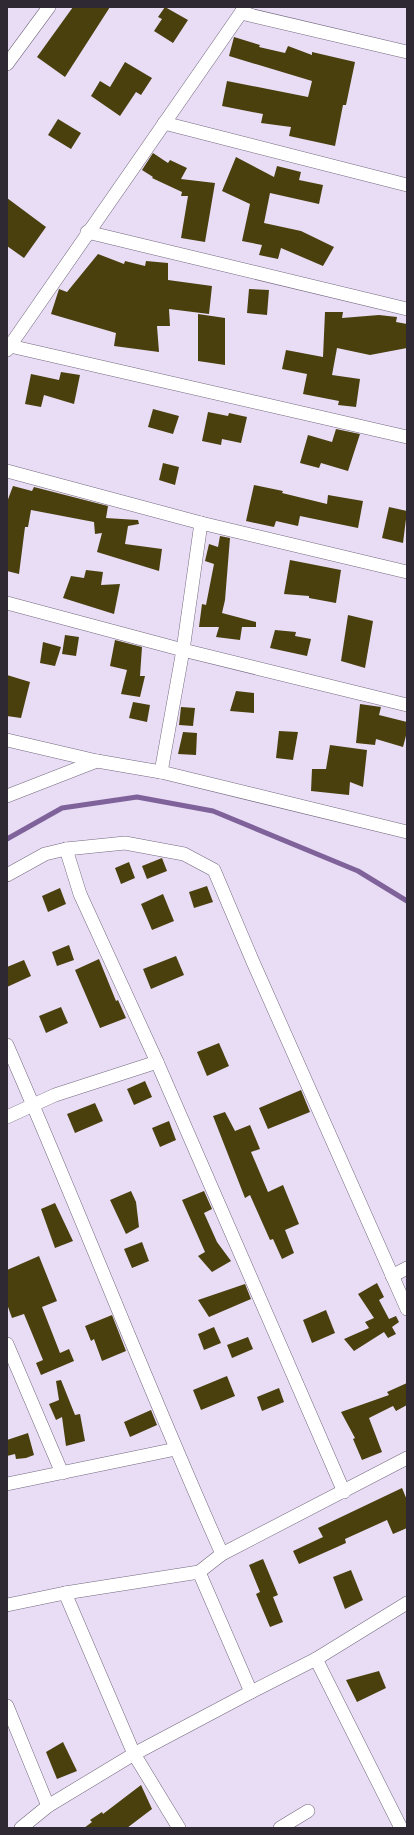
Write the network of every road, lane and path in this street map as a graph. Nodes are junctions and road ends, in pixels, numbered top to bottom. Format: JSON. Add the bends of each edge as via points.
{"nodes":[{"id":1,"x":49,"y":7,"type":"edge"},
{"id":2,"x":243,"y":10,"type":"edge"},
{"id":3,"x":407,"y":52,"type":"edge"},
{"id":4,"x":7,"y":64,"type":"edge"},
{"id":5,"x":164,"y":123,"type":"junction"},
{"id":6,"x":407,"y":185,"type":"edge"},
{"id":7,"x":87,"y":232,"type":"junction"},
{"id":8,"x":407,"y":309,"type":"edge"},
{"id":9,"x":8,"y":348,"type":"edge"},
{"id":10,"x":407,"y":437,"type":"edge"},
{"id":11,"x":7,"y":471,"type":"edge"},
{"id":12,"x":201,"y":523,"type":"junction"},
{"id":13,"x":407,"y":572,"type":"edge"},
{"id":14,"x":7,"y":603,"type":"edge"},
{"id":15,"x":183,"y":650,"type":"junction"},
{"id":16,"x":407,"y":705,"type":"edge"},
{"id":17,"x":7,"y":740,"type":"edge"},
{"id":18,"x":97,"y":761,"type":"junction"},
{"id":19,"x":161,"y":772,"type":"junction"},
{"id":20,"x":7,"y":796,"type":"edge"},
{"id":21,"x":407,"y":832,"type":"edge"},
{"id":22,"x":66,"y":848,"type":"junction"},
{"id":23,"x":7,"y":875,"type":"edge"},
{"id":24,"x":7,"y":1045,"type":"edge"},
{"id":25,"x":157,"y":1062,"type":"junction"},
{"id":26,"x":34,"y":1106,"type":"junction"},
{"id":27,"x":7,"y":1117,"type":"edge"},
{"id":28,"x":407,"y":1268,"type":"edge"},
{"id":29,"x":392,"y":1276,"type":"junction"},
{"id":30,"x":407,"y":1309,"type":"edge"},
{"id":31,"x":7,"y":1344,"type":"edge"},
{"id":32,"x":176,"y":1449,"type":"junction"},
{"id":33,"x":407,"y":1458,"type":"edge"},
{"id":34,"x":62,"y":1473,"type":"junction"},
{"id":35,"x":7,"y":1484,"type":"edge"},
{"id":36,"x":344,"y":1492,"type":"junction"},
{"id":37,"x":222,"y":1554,"type":"junction"},
{"id":38,"x":199,"y":1572,"type":"junction"},
{"id":39,"x":65,"y":1593,"type":"junction"},
{"id":40,"x":407,"y":1603,"type":"edge"},
{"id":41,"x":7,"y":1605,"type":"edge"},
{"id":42,"x":316,"y":1659,"type":"junction"},
{"id":43,"x":251,"y":1692,"type":"junction"},
{"id":44,"x":7,"y":1706,"type":"edge"},
{"id":45,"x":134,"y":1754,"type":"junction"},
{"id":46,"x":48,"y":1806,"type":"junction"},
{"id":47,"x":308,"y":1811,"type":"dead end"},
{"id":48,"x":21,"y":1828,"type":"edge"},
{"id":49,"x":179,"y":1828,"type":"edge"},
{"id":50,"x":280,"y":1828,"type":"edge"},
{"id":51,"x":401,"y":1828,"type":"edge"}],
"edges":[{"from":1,"to":4,"type":"street"},
{"from":2,"to":3,"type":"street"},
{"from":2,"to":5,"type":"street"},
{"from":5,"to":6,"type":"street"},
{"from":5,"to":7,"type":"street"},
{"from":7,"to":8,"type":"street"},
{"from":7,"to":9,"type":"street"},
{"from":9,"to":10,"type":"street"},
{"from":11,"to":12,"type":"street"},
{"from":12,"to":13,"type":"street"},
{"from":12,"to":15,"type":"street"},
{"from":14,"to":15,"type":"street"},
{"from":15,"to":16,"type":"street"},
{"from":15,"to":19,"type":"street"},
{"from":17,"to":18,"type":"street"},
{"from":18,"to":19,"type":"street"},
{"from":18,"to":20,"type":"street"},
{"from":19,"to":21,"type":"street"},
{"from":22,"to":23,"type":"street","via":[[45,854]]},
{"from":22,"to":25,"type":"street","via":[[80,894]]},
{"from":22,"to":29,"type":"street","via":[[125,844],[184,854],[214,870]]},
{"from":24,"to":26,"type":"street"},
{"from":25,"to":26,"type":"street","via":[[55,1095]]},
{"from":25,"to":36,"type":"street"},
{"from":26,"to":27,"type":"street"},
{"from":26,"to":32,"type":"street"},
{"from":28,"to":29,"type":"street"},
{"from":29,"to":30,"type":"street"},
{"from":31,"to":34,"type":"street"},
{"from":32,"to":34,"type":"street"},
{"from":32,"to":37,"type":"street"},
{"from":33,"to":36,"type":"street"},
{"from":34,"to":35,"type":"street"},
{"from":36,"to":37,"type":"street"},
{"from":37,"to":38,"type":"street"},
{"from":38,"to":39,"type":"street"},
{"from":38,"to":43,"type":"street"},
{"from":39,"to":41,"type":"street"},
{"from":39,"to":45,"type":"street"},
{"from":40,"to":42,"type":"street"},
{"from":42,"to":43,"type":"street"},
{"from":42,"to":51,"type":"street"},
{"from":43,"to":45,"type":"street"},
{"from":44,"to":46,"type":"street"},
{"from":45,"to":46,"type":"street"},
{"from":45,"to":49,"type":"street"},
{"from":46,"to":48,"type":"street"},
{"from":47,"to":50,"type":"street"}]}
